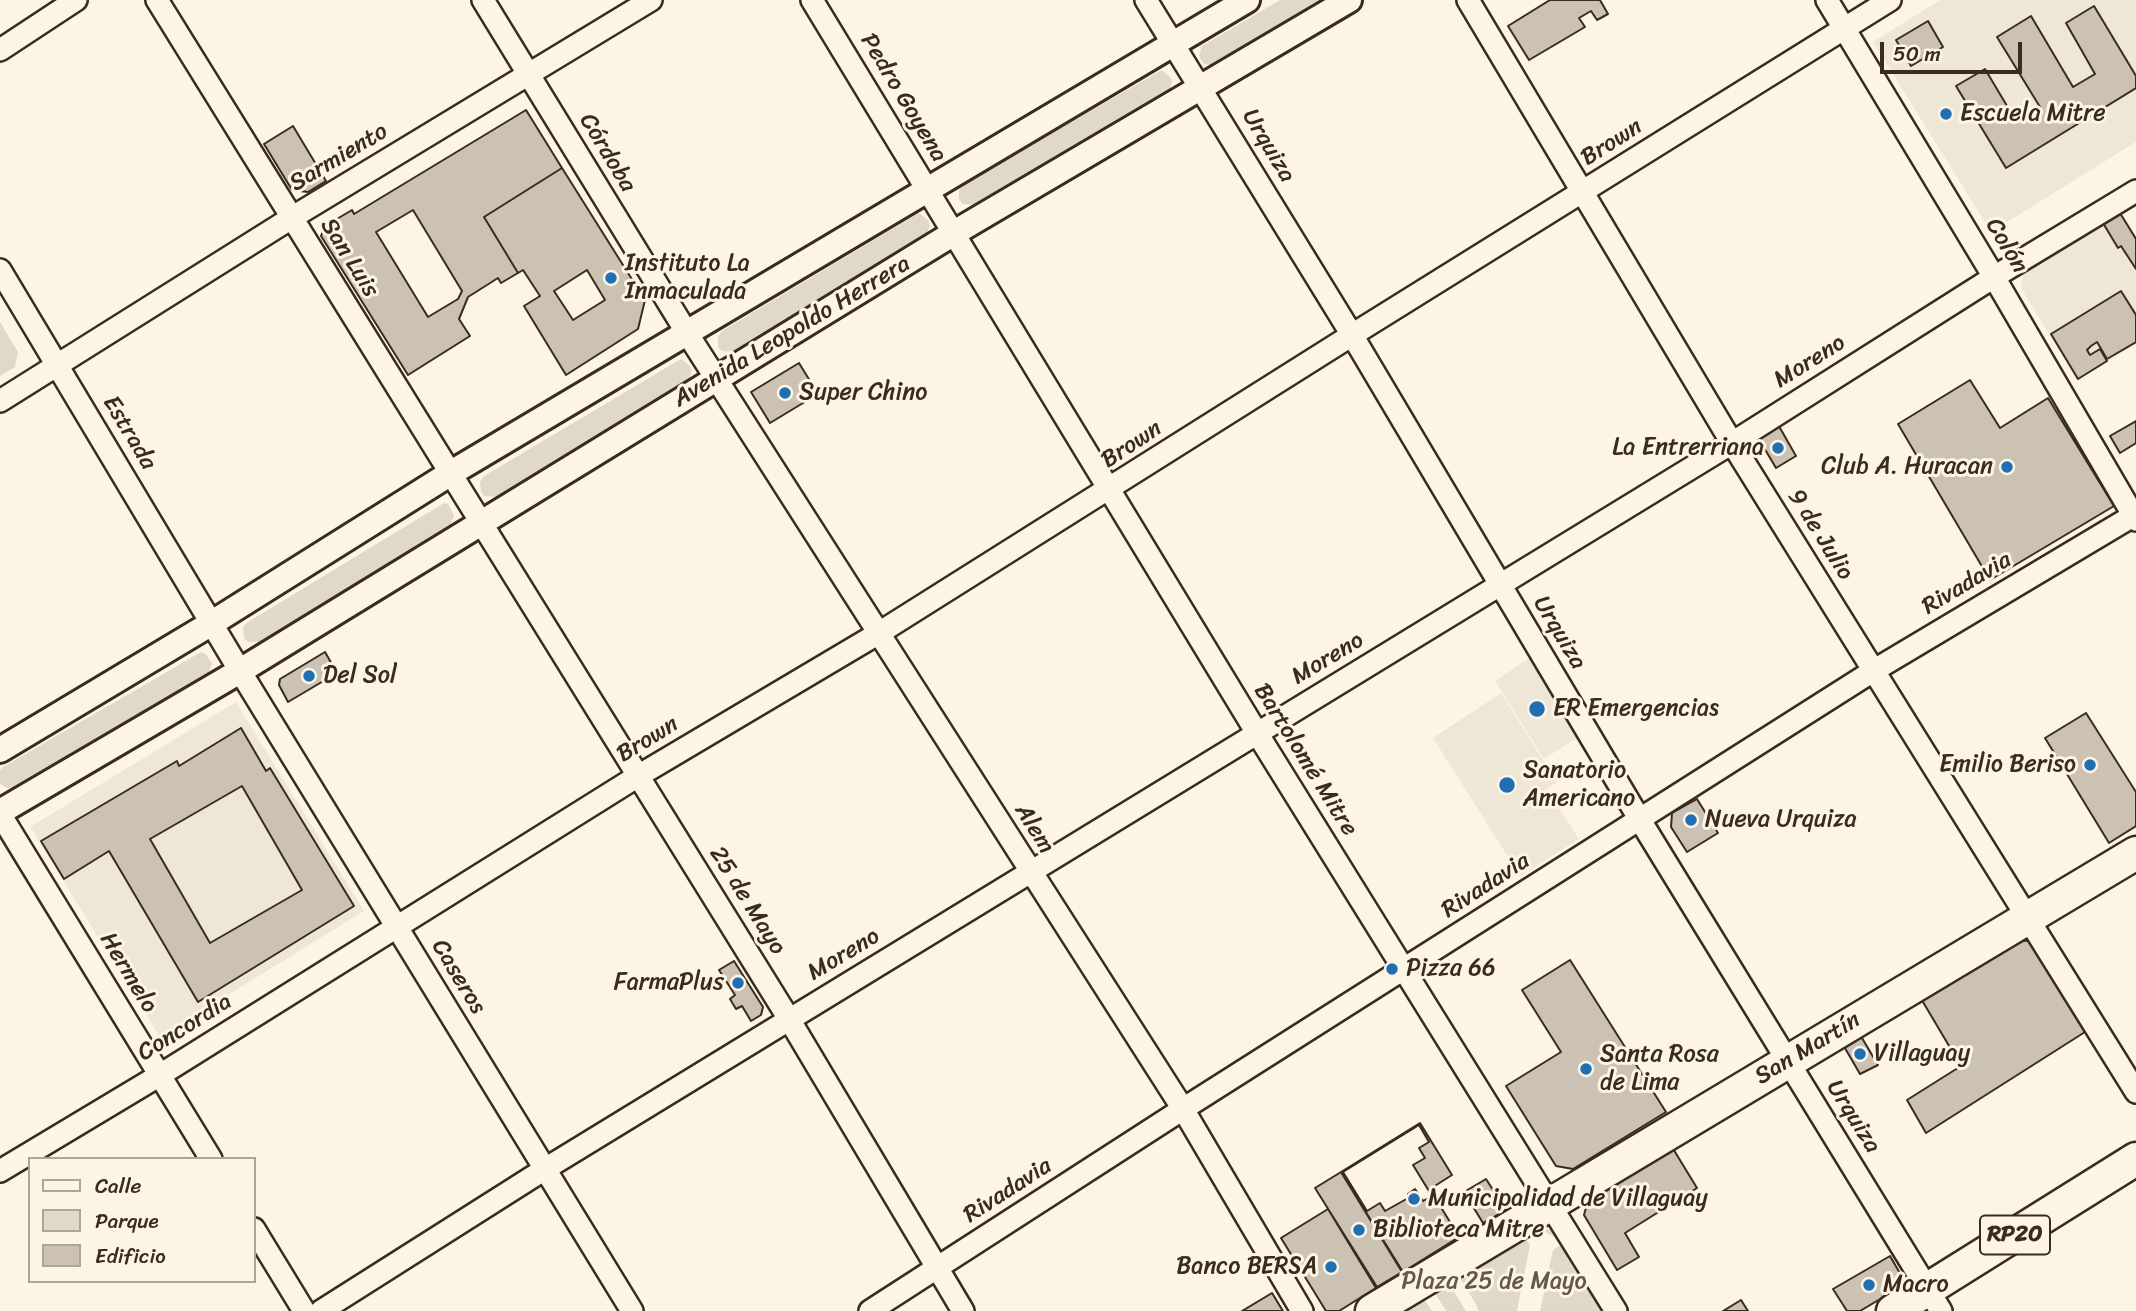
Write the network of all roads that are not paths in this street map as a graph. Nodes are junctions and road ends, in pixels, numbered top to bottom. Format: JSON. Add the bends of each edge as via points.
{"nodes":[{"id":1,"x":76,"y":0,"type":"edge"},
{"id":2,"x":157,"y":0,"type":"edge"},
{"id":3,"x":483,"y":0,"type":"edge"},
{"id":4,"x":651,"y":0,"type":"edge"},
{"id":5,"x":812,"y":0,"type":"edge"},
{"id":6,"x":1146,"y":0,"type":"edge"},
{"id":7,"x":1247,"y":0,"type":"edge"},
{"id":8,"x":1349,"y":0,"type":"edge"},
{"id":9,"x":1468,"y":0,"type":"edge"},
{"id":10,"x":1827,"y":0,"type":"edge"},
{"id":11,"x":1891,"y":0,"type":"edge"},
{"id":12,"x":1844,"y":28,"type":"junction"},
{"id":13,"x":1172,"y":43,"type":"junction"},
{"id":14,"x":0,"y":50,"type":"edge"},
{"id":15,"x":528,"y":74,"type":"junction"},
{"id":16,"x":1201,"y":86,"type":"junction"},
{"id":17,"x":927,"y":188,"type":"junction"},
{"id":18,"x":2136,"y":191,"type":"edge"},
{"id":19,"x":1583,"y":193,"type":"junction"},
{"id":20,"x":293,"y":217,"type":"junction"},
{"id":21,"x":954,"y":233,"type":"junction"},
{"id":22,"x":0,"y":270,"type":"edge"},
{"id":23,"x":1994,"y":277,"type":"junction"},
{"id":24,"x":687,"y":333,"type":"junction"},
{"id":25,"x":1352,"y":335,"type":"junction"},
{"id":26,"x":58,"y":365,"type":"junction"},
{"id":27,"x":715,"y":378,"type":"junction"},
{"id":28,"x":0,"y":401,"type":"edge"},
{"id":29,"x":1732,"y":443,"type":"junction"},
{"id":30,"x":451,"y":473,"type":"junction"},
{"id":31,"x":1110,"y":490,"type":"junction"},
{"id":32,"x":2135,"y":517,"type":"edge"},
{"id":33,"x":480,"y":523,"type":"junction"},
{"id":34,"x":1499,"y":585,"type":"junction"},
{"id":35,"x":212,"y":623,"type":"junction"},
{"id":36,"x":879,"y":633,"type":"junction"},
{"id":37,"x":240,"y":671,"type":"junction"},
{"id":38,"x":1873,"y":671,"type":"junction"},
{"id":39,"x":1256,"y":733,"type":"junction"},
{"id":40,"x":0,"y":750,"type":"edge"},
{"id":41,"x":638,"y":776,"type":"junction"},
{"id":42,"x":0,"y":813,"type":"edge"},
{"id":43,"x":1640,"y":820,"type":"junction"},
{"id":44,"x":2136,"y":853,"type":"edge"},
{"id":45,"x":1030,"y":872,"type":"junction"},
{"id":46,"x":2028,"y":918,"type":"junction"},
{"id":47,"x":396,"y":927,"type":"junction"},
{"id":48,"x":1404,"y":970,"type":"junction"},
{"id":49,"x":789,"y":1019,"type":"junction"},
{"id":50,"x":1787,"y":1061,"type":"junction"},
{"id":51,"x":160,"y":1075,"type":"junction"},
{"id":52,"x":2136,"y":1092,"type":"edge"},
{"id":53,"x":1183,"y":1109,"type":"junction"},
{"id":54,"x":210,"y":1157,"type":"edge"},
{"id":55,"x":2136,"y":1159,"type":"edge"},
{"id":56,"x":545,"y":1169,"type":"junction"},
{"id":57,"x":0,"y":1171,"type":"edge"},
{"id":58,"x":1549,"y":1204,"type":"junction"},
{"id":59,"x":256,"y":1232,"type":"edge"},
{"id":60,"x":937,"y":1268,"type":"junction"},
{"id":61,"x":1935,"y":1301,"type":"edge"},
{"id":62,"x":304,"y":1311,"type":"edge"},
{"id":63,"x":321,"y":1311,"type":"edge"},
{"id":64,"x":632,"y":1311,"type":"edge"},
{"id":65,"x":870,"y":1311,"type":"edge"},
{"id":66,"x":963,"y":1311,"type":"edge"},
{"id":67,"x":1302,"y":1311,"type":"edge"},
{"id":68,"x":1372,"y":1311,"type":"edge"},
{"id":69,"x":1616,"y":1311,"type":"edge"},
{"id":70,"x":1893,"y":1311,"type":"edge"}],
"edges":[{"from":1,"to":14,"type":"street"},
{"from":2,"to":20,"type":"street","name":"San Luis"},
{"from":3,"to":15,"type":"street","name":"Córdoba"},
{"from":4,"to":15,"type":"street","name":"Sarmiento"},
{"from":5,"to":17,"type":"street","name":"Pedro Goyena"},
{"from":6,"to":13,"type":"street","name":"Urquiza"},
{"from":7,"to":13,"type":"street"},
{"from":8,"to":16,"type":"street","name":"Avenida Leopoldo Herrera"},
{"from":9,"to":19,"type":"street","name":"9 de Julio"},
{"from":10,"to":12,"type":"street","name":"Colón"},
{"from":11,"to":12,"type":"street","name":"Brown"},
{"from":12,"to":19,"type":"street","name":"Brown"},
{"from":12,"to":23,"type":"street","name":"Colón"},
{"from":13,"to":16,"type":"street","name":"Urquiza"},
{"from":13,"to":17,"type":"street"},
{"from":15,"to":20,"type":"street","name":"Sarmiento"},
{"from":15,"to":24,"type":"street","name":"Córdoba"},
{"from":16,"to":21,"type":"street","name":"Avenida Leopoldo Herrera"},
{"from":16,"to":25,"type":"street","name":"Urquiza"},
{"from":17,"to":21,"type":"street","name":"Pedro Goyena"},
{"from":17,"to":24,"type":"street"},
{"from":18,"to":23,"type":"street","name":"Moreno"},
{"from":19,"to":25,"type":"street","name":"Brown"},
{"from":19,"to":29,"type":"street","name":"9 de Julio"},
{"from":20,"to":26,"type":"street","name":"Sarmiento"},
{"from":20,"to":30,"type":"street","name":"San Luis"},
{"from":21,"to":27,"type":"street","name":"Avenida Leopoldo Herrera"},
{"from":21,"to":31,"type":"street","name":"Bartolomé Mitre"},
{"from":22,"to":26,"type":"street","name":"Estrada"},
{"from":23,"to":29,"type":"street","name":"Moreno"},
{"from":23,"to":32,"type":"street","name":"Colón"},
{"from":24,"to":27,"type":"street","name":"Córdoba"},
{"from":24,"to":30,"type":"street"},
{"from":25,"to":31,"type":"street","name":"Brown"},
{"from":25,"to":34,"type":"street","name":"Urquiza"},
{"from":26,"to":28,"type":"street","name":"Sarmiento"},
{"from":26,"to":35,"type":"street","name":"Estrada"},
{"from":27,"to":33,"type":"street","name":"Avenida Leopoldo Herrera"},
{"from":27,"to":36,"type":"street","name":"Alem"},
{"from":29,"to":34,"type":"street","name":"Moreno"},
{"from":29,"to":38,"type":"street","name":"9 de Julio"},
{"from":30,"to":33,"type":"street","name":"San Luis"},
{"from":30,"to":35,"type":"street"},
{"from":31,"to":36,"type":"street","name":"Brown"},
{"from":31,"to":39,"type":"street","name":"Bartolomé Mitre"},
{"from":32,"to":38,"type":"street","name":"Rivadavia"},
{"from":33,"to":37,"type":"street","name":"Avenida Leopoldo Herrera"},
{"from":33,"to":41,"type":"street","name":"25 de Mayo"},
{"from":34,"to":39,"type":"street","name":"Moreno"},
{"from":34,"to":43,"type":"street","name":"Urquiza"},
{"from":35,"to":37,"type":"street","name":"Estrada"},
{"from":35,"to":40,"type":"street"},
{"from":36,"to":41,"type":"street","name":"Brown"},
{"from":36,"to":45,"type":"street","name":"Alem"},
{"from":37,"to":42,"type":"street","name":"Avenida Leopoldo Herrera"},
{"from":37,"to":47,"type":"street","name":"Caseros"},
{"from":38,"to":43,"type":"street","name":"Rivadavia"},
{"from":38,"to":46,"type":"street","name":"9 de Julio"},
{"from":39,"to":45,"type":"street","name":"Moreno"},
{"from":39,"to":48,"type":"street","name":"Bartolomé Mitre"},
{"from":41,"to":47,"type":"street","name":"Brown"},
{"from":41,"to":49,"type":"street","name":"25 de Mayo"},
{"from":42,"to":51,"type":"street","name":"Hermelo"},
{"from":43,"to":48,"type":"street","name":"Rivadavia"},
{"from":43,"to":50,"type":"street","name":"Urquiza"},
{"from":44,"to":46,"type":"main road","name":"San Martín"},
{"from":45,"to":49,"type":"street","name":"Moreno"},
{"from":45,"to":53,"type":"street","name":"Alem"},
{"from":46,"to":50,"type":"main road","name":"San Martín"},
{"from":46,"to":52,"type":"street","name":"9 de Julio"},
{"from":47,"to":51,"type":"street","name":"Concordia"},
{"from":47,"to":56,"type":"street","name":"Caseros"},
{"from":48,"to":53,"type":"street","name":"Rivadavia"},
{"from":48,"to":58,"type":"street","name":"Bartolomé Mitre"},
{"from":49,"to":56,"type":"street","name":"Moreno"},
{"from":49,"to":60,"type":"street","name":"25 de Mayo"},
{"from":50,"to":58,"type":"main road","name":"San Martín"},
{"from":50,"to":61,"type":"street","name":"Urquiza"},
{"from":51,"to":54,"type":"street","name":"Hermelo"},
{"from":51,"to":57,"type":"street","name":"Concordia"},
{"from":53,"to":60,"type":"street","name":"Rivadavia"},
{"from":53,"to":67,"type":"street","name":"Alem"},
{"from":55,"to":61,"type":"main road","number":"RP20"},
{"from":56,"to":63,"type":"street","name":"Moreno"},
{"from":56,"to":64,"type":"street","name":"Caseros"},
{"from":58,"to":68,"type":"main road","name":"San Martín"},
{"from":58,"to":69,"type":"street","name":"Bartolomé Mitre"},
{"from":59,"to":62,"type":"street"},
{"from":60,"to":65,"type":"street","name":"Rivadavia"},
{"from":60,"to":66,"type":"street","name":"25 de Mayo"},
{"from":61,"to":70,"type":"main road","number":"RP20"}]}
